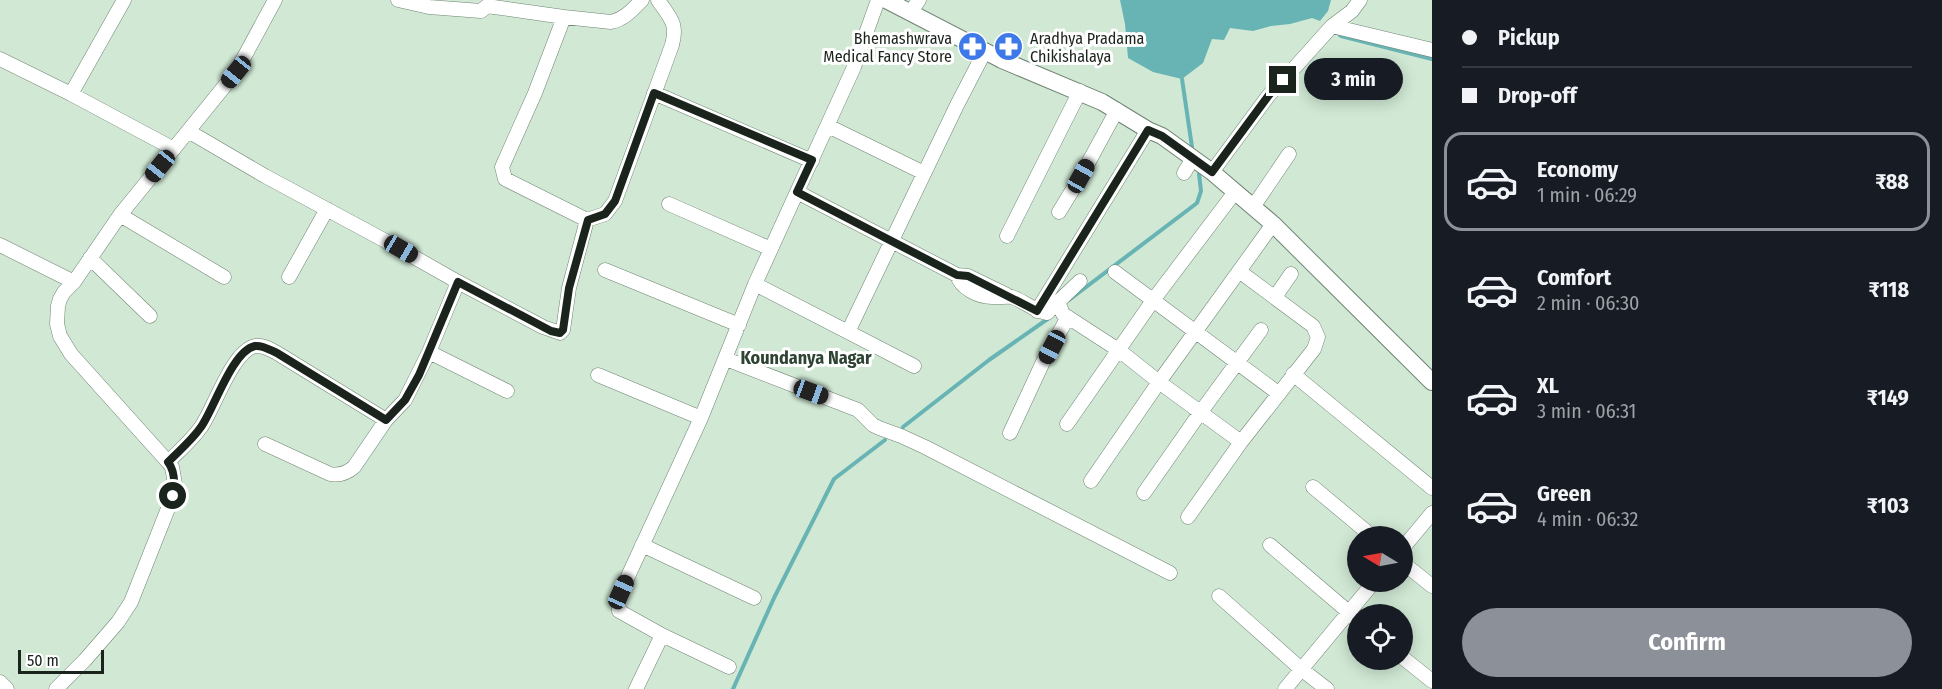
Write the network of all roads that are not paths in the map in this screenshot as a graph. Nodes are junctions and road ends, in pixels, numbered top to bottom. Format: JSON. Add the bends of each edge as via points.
{"nodes":[{"id":1,"x":124,"y":0,"type":"edge"},
{"id":2,"x":276,"y":0,"type":"edge"},
{"id":3,"x":398,"y":0,"type":"edge"},
{"id":4,"x":642,"y":0,"type":"edge"},
{"id":5,"x":658,"y":0,"type":"edge"},
{"id":6,"x":878,"y":0,"type":"edge"},
{"id":7,"x":886,"y":0,"type":"edge"},
{"id":8,"x":1360,"y":0,"type":"edge"},
{"id":9,"x":481,"y":6,"type":"edge"},
{"id":10,"x":915,"y":6,"type":"edge"},
{"id":11,"x":564,"y":17,"type":"junction"},
{"id":12,"x":1332,"y":26,"type":"junction"},
{"id":13,"x":1432,"y":50,"type":"edge"},
{"id":14,"x":985,"y":51,"type":"junction"},
{"id":15,"x":0,"y":59,"type":"edge"},
{"id":16,"x":1080,"y":91,"type":"junction"},
{"id":17,"x":654,"y":93,"type":"junction"},
{"id":18,"x":71,"y":94,"type":"junction"},
{"id":19,"x":1117,"y":110,"type":"junction"},
{"id":20,"x":828,"y":126,"type":"junction"},
{"id":21,"x":1148,"y":130,"type":"junction"},
{"id":22,"x":188,"y":131,"type":"junction"},
{"id":23,"x":174,"y":149,"type":"junction"},
{"id":24,"x":1289,"y":154,"type":"dead end"},
{"id":25,"x":1193,"y":158,"type":"junction"},
{"id":26,"x":812,"y":160,"type":"junction"},
{"id":27,"x":1212,"y":172,"type":"junction"},
{"id":28,"x":924,"y":173,"type":"junction"},
{"id":29,"x":1184,"y":173,"type":"dead end"},
{"id":30,"x":797,"y":192,"type":"junction"},
{"id":31,"x":1235,"y":192,"type":"junction"},
{"id":32,"x":669,"y":204,"type":"dead end"},
{"id":33,"x":1253,"y":207,"type":"junction"},
{"id":34,"x":327,"y":209,"type":"junction"},
{"id":35,"x":1059,"y":212,"type":"dead end"},
{"id":36,"x":120,"y":215,"type":"junction"},
{"id":37,"x":588,"y":220,"type":"junction"},
{"id":38,"x":1273,"y":224,"type":"junction"},
{"id":39,"x":1007,"y":236,"type":"dead end"},
{"id":40,"x":892,"y":241,"type":"junction"},
{"id":41,"x":0,"y":245,"type":"edge"},
{"id":42,"x":771,"y":249,"type":"junction"},
{"id":43,"x":90,"y":258,"type":"junction"},
{"id":44,"x":605,"y":270,"type":"dead end"},
{"id":45,"x":1239,"y":271,"type":"junction"},
{"id":46,"x":1115,"y":272,"type":"dead end"},
{"id":47,"x":1291,"y":274,"type":"dead end"},
{"id":48,"x":289,"y":276,"type":"dead end"},
{"id":49,"x":224,"y":277,"type":"dead end"},
{"id":50,"x":1080,"y":281,"type":"dead end"},
{"id":51,"x":74,"y":282,"type":"junction"},
{"id":52,"x":458,"y":282,"type":"junction"},
{"id":53,"x":755,"y":284,"type":"junction"},
{"id":54,"x":1275,"y":297,"type":"junction"},
{"id":55,"x":1154,"y":299,"type":"junction"},
{"id":56,"x":1058,"y":302,"type":"junction"},
{"id":57,"x":1037,"y":311,"type":"junction"},
{"id":58,"x":150,"y":316,"type":"dead end"},
{"id":59,"x":1068,"y":316,"type":"junction"},
{"id":60,"x":739,"y":325,"type":"junction"},
{"id":61,"x":1261,"y":330,"type":"dead end"},
{"id":62,"x":1196,"y":331,"type":"junction"},
{"id":63,"x":848,"y":332,"type":"junction"},
{"id":64,"x":1120,"y":351,"type":"junction"},
{"id":65,"x":429,"y":352,"type":"junction"},
{"id":66,"x":726,"y":359,"type":"junction"},
{"id":67,"x":1237,"y":363,"type":"junction"},
{"id":68,"x":914,"y":366,"type":"dead end"},
{"id":69,"x":598,"y":375,"type":"dead end"},
{"id":70,"x":1293,"y":375,"type":"junction"},
{"id":71,"x":1159,"y":382,"type":"junction"},
{"id":72,"x":1432,"y":382,"type":"edge"},
{"id":73,"x":507,"y":391,"type":"dead end"},
{"id":74,"x":1278,"y":393,"type":"junction"},
{"id":75,"x":1200,"y":413,"type":"junction"},
{"id":76,"x":701,"y":418,"type":"junction"},
{"id":77,"x":386,"y":420,"type":"junction"},
{"id":78,"x":1067,"y":424,"type":"dead end"},
{"id":79,"x":1010,"y":433,"type":"dead end"},
{"id":80,"x":1240,"y":442,"type":"junction"},
{"id":81,"x":265,"y":444,"type":"dead end"},
{"id":82,"x":168,"y":462,"type":"junction"},
{"id":83,"x":1091,"y":480,"type":"dead end"},
{"id":84,"x":1314,"y":487,"type":"dead end"},
{"id":85,"x":1432,"y":488,"type":"edge"},
{"id":86,"x":1144,"y":493,"type":"dead end"},
{"id":87,"x":1432,"y":513,"type":"edge"},
{"id":88,"x":1188,"y":517,"type":"dead end"},
{"id":89,"x":1359,"y":526,"type":"edge"},
{"id":90,"x":1413,"y":536,"type":"edge"},
{"id":91,"x":642,"y":545,"type":"junction"},
{"id":92,"x":1270,"y":545,"type":"dead end"},
{"id":93,"x":1413,"y":571,"type":"edge"},
{"id":94,"x":1170,"y":573,"type":"dead end"},
{"id":95,"x":1432,"y":586,"type":"edge"},
{"id":96,"x":1219,"y":596,"type":"dead end"},
{"id":97,"x":754,"y":598,"type":"dead end"},
{"id":98,"x":1347,"y":612,"type":"edge"},
{"id":99,"x":1347,"y":621,"type":"edge"},
{"id":100,"x":662,"y":635,"type":"junction"},
{"id":101,"x":1413,"y":666,"type":"edge"},
{"id":102,"x":729,"y":667,"type":"dead end"},
{"id":103,"x":1301,"y":669,"type":"junction"},
{"id":104,"x":1432,"y":681,"type":"edge"},
{"id":105,"x":0,"y":682,"type":"edge"},
{"id":106,"x":7,"y":689,"type":"edge"},
{"id":107,"x":56,"y":689,"type":"edge"},
{"id":108,"x":636,"y":689,"type":"edge"},
{"id":109,"x":1284,"y":689,"type":"edge"},
{"id":110,"x":1327,"y":689,"type":"edge"}],
"edges":[{"from":1,"to":18,"type":"street"},
{"from":2,"to":22,"type":"street","via":[[236,72]]},
{"from":3,"to":9,"type":"street","via":[[429,8]]},
{"from":4,"to":11,"type":"street","via":[[611,22]]},
{"from":5,"to":17,"type":"street","via":[[675,32]]},
{"from":6,"to":20,"type":"street"},
{"from":7,"to":10,"type":"main road"},
{"from":8,"to":12,"type":"street"},
{"from":9,"to":11,"type":"street"},
{"from":10,"to":14,"type":"main road"},
{"from":11,"to":37,"type":"street","via":[[502,167],[505,179]]},
{"from":12,"to":13,"type":"street"},
{"from":12,"to":27,"type":"street","via":[[1269,95]]},
{"from":14,"to":16,"type":"main road"},
{"from":14,"to":28,"type":"street"},
{"from":15,"to":18,"type":"street"},
{"from":16,"to":19,"type":"main road"},
{"from":16,"to":39,"type":"street"},
{"from":17,"to":26,"type":"street"},
{"from":17,"to":37,"type":"street","via":[[615,201],[605,214]]},
{"from":18,"to":23,"type":"street"},
{"from":19,"to":21,"type":"main road"},
{"from":19,"to":35,"type":"street"},
{"from":20,"to":26,"type":"street"},
{"from":20,"to":28,"type":"street"},
{"from":21,"to":25,"type":"main road"},
{"from":21,"to":57,"type":"street"},
{"from":22,"to":23,"type":"street"},
{"from":22,"to":34,"type":"street"},
{"from":23,"to":36,"type":"street"},
{"from":24,"to":33,"type":"street"},
{"from":25,"to":27,"type":"main road"},
{"from":25,"to":29,"type":"street"},
{"from":26,"to":30,"type":"street"},
{"from":27,"to":31,"type":"main road"},
{"from":28,"to":40,"type":"street"},
{"from":30,"to":40,"type":"street"},
{"from":30,"to":42,"type":"street"},
{"from":31,"to":33,"type":"main road"},
{"from":31,"to":55,"type":"street"},
{"from":32,"to":42,"type":"street"},
{"from":33,"to":38,"type":"main road"},
{"from":34,"to":48,"type":"street"},
{"from":34,"to":52,"type":"street"},
{"from":36,"to":43,"type":"street"},
{"from":36,"to":49,"type":"street"},
{"from":37,"to":52,"type":"street","via":[[560,333]]},
{"from":38,"to":45,"type":"street"},
{"from":38,"to":72,"type":"main road"},
{"from":40,"to":57,"type":"street","via":[[957,275],[965,287],[979,295],[1012,297]]},
{"from":40,"to":63,"type":"street"},
{"from":41,"to":51,"type":"street"},
{"from":42,"to":53,"type":"street"},
{"from":43,"to":51,"type":"street"},
{"from":43,"to":58,"type":"street"},
{"from":44,"to":60,"type":"street"},
{"from":45,"to":54,"type":"street"},
{"from":45,"to":62,"type":"street"},
{"from":46,"to":55,"type":"street"},
{"from":47,"to":54,"type":"street"},
{"from":50,"to":56,"type":"street"},
{"from":51,"to":82,"type":"street","via":[[58,306],[60,336]]},
{"from":52,"to":65,"type":"street"},
{"from":53,"to":60,"type":"street"},
{"from":53,"to":63,"type":"street"},
{"from":54,"to":70,"type":"street","via":[[1318,333],[1317,343]]},
{"from":55,"to":62,"type":"street"},
{"from":55,"to":64,"type":"street"},
{"from":56,"to":57,"type":"street","via":[[1047,313]]},
{"from":56,"to":59,"type":"street"},
{"from":59,"to":64,"type":"street"},
{"from":59,"to":79,"type":"street"},
{"from":60,"to":66,"type":"street"},
{"from":61,"to":67,"type":"street"},
{"from":62,"to":67,"type":"street"},
{"from":62,"to":71,"type":"street"},
{"from":63,"to":68,"type":"street"},
{"from":64,"to":71,"type":"street"},
{"from":64,"to":78,"type":"street"},
{"from":65,"to":73,"type":"street"},
{"from":65,"to":77,"type":"street","via":[[405,400]]},
{"from":66,"to":76,"type":"street"},
{"from":66,"to":94,"type":"street","via":[[858,410],[873,425],[925,447]]},
{"from":67,"to":74,"type":"street"},
{"from":67,"to":75,"type":"street"},
{"from":69,"to":76,"type":"street"},
{"from":70,"to":74,"type":"street"},
{"from":70,"to":85,"type":"street"},
{"from":71,"to":75,"type":"street"},
{"from":71,"to":83,"type":"street"},
{"from":74,"to":80,"type":"street"},
{"from":75,"to":80,"type":"street"},
{"from":75,"to":86,"type":"street"},
{"from":76,"to":91,"type":"street"},
{"from":77,"to":81,"type":"street","via":[[354,467],[338,475]]},
{"from":77,"to":82,"type":"street","via":[[277,353],[257,346],[245,351],[201,428]]},
{"from":80,"to":88,"type":"street"},
{"from":82,"to":107,"type":"street","via":[[175,484],[173,496],[131,602],[118,622]]},
{"from":84,"to":89,"type":"street"},
{"from":87,"to":90,"type":"street"},
{"from":91,"to":97,"type":"street"},
{"from":91,"to":100,"type":"street","via":[[618,598],[618,607]]},
{"from":92,"to":98,"type":"street"},
{"from":93,"to":95,"type":"street"},
{"from":96,"to":103,"type":"street"},
{"from":99,"to":103,"type":"street"},
{"from":100,"to":102,"type":"street"},
{"from":100,"to":108,"type":"street"},
{"from":101,"to":104,"type":"street"},
{"from":103,"to":109,"type":"street"},
{"from":103,"to":110,"type":"street"},
{"from":105,"to":106,"type":"street"}]}
